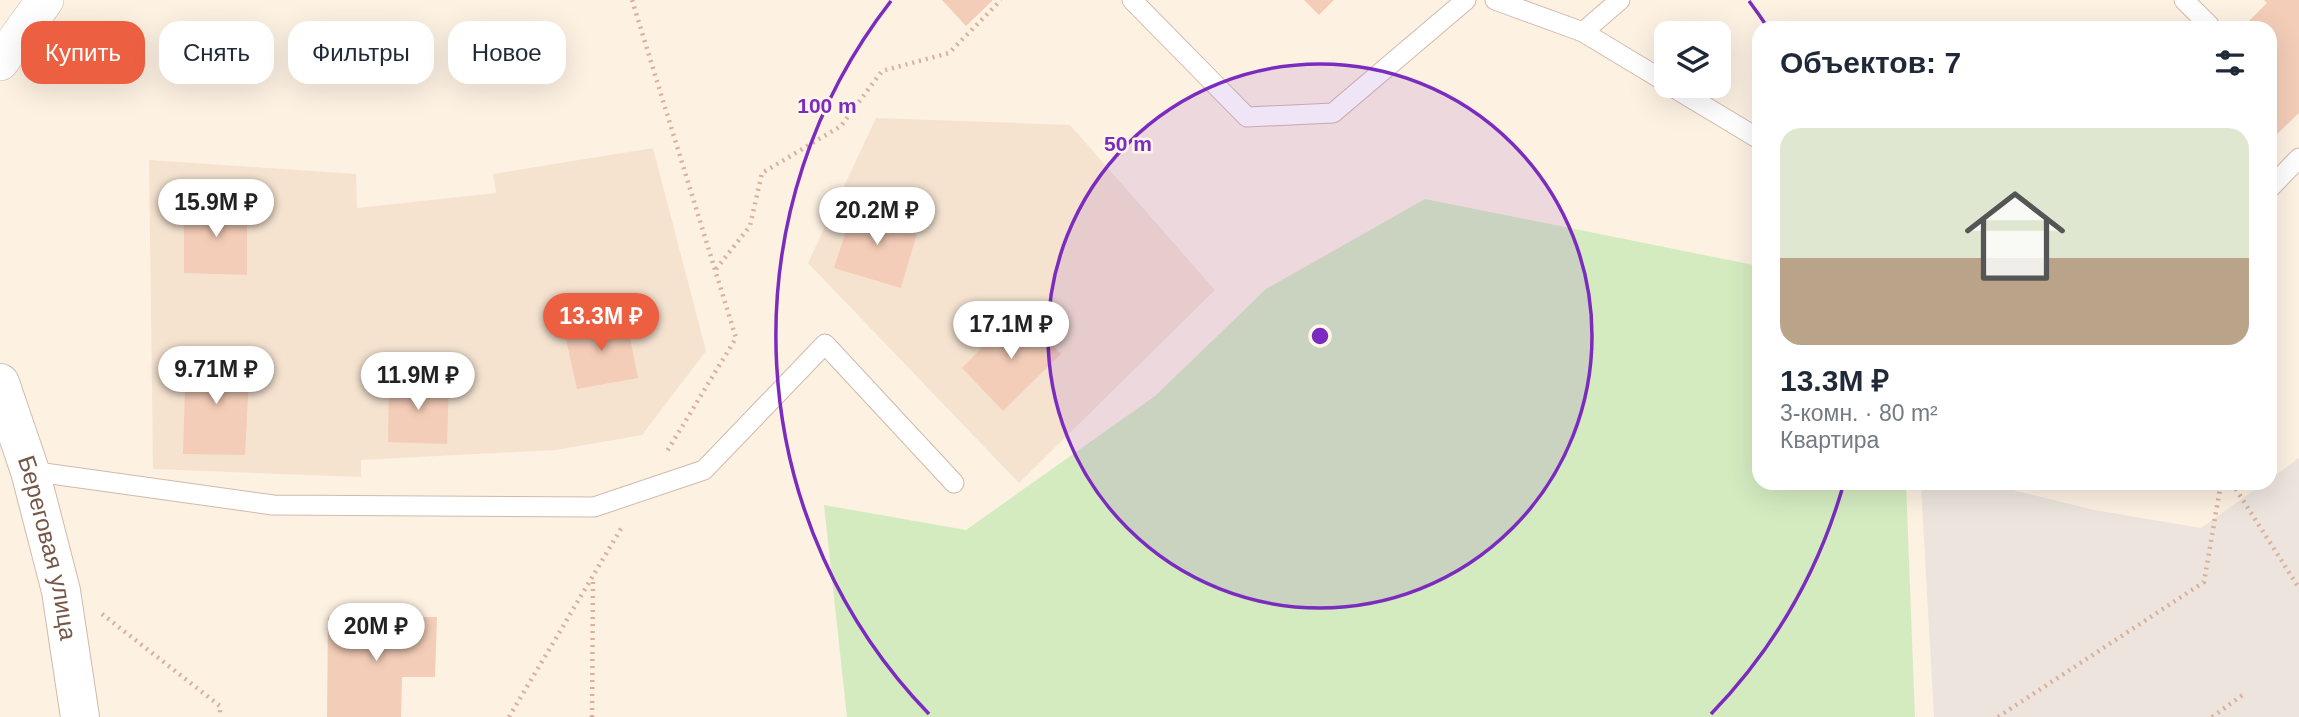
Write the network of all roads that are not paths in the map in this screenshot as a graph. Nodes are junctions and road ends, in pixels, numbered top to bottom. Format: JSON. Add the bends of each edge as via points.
{"nodes":[{"id":1,"x":45,"y":0,"type":"edge"},
{"id":2,"x":1132,"y":0,"type":"edge"},
{"id":3,"x":1466,"y":0,"type":"edge"},
{"id":4,"x":1495,"y":0,"type":"edge"},
{"id":5,"x":1620,"y":0,"type":"edge"},
{"id":6,"x":2184,"y":0,"type":"edge"},
{"id":7,"x":2205,"y":21,"type":"edge"},
{"id":8,"x":1583,"y":32,"type":"junction"},
{"id":9,"x":0,"y":62,"type":"edge"},
{"id":10,"x":1654,"y":75,"type":"edge"},
{"id":11,"x":1691,"y":98,"type":"edge"},
{"id":12,"x":1752,"y":135,"type":"edge"},
{"id":13,"x":2299,"y":158,"type":"edge"},
{"id":14,"x":2277,"y":181,"type":"edge"},
{"id":15,"x":0,"y":383,"type":"edge"},
{"id":16,"x":30,"y":471,"type":"junction"},
{"id":17,"x":954,"y":483,"type":"dead end"},
{"id":18,"x":80,"y":717,"type":"edge"}],
"edges":[{"from":1,"to":9,"type":"street"},
{"from":2,"to":3,"type":"lane","via":[[1247,117],[1333,113]]},
{"from":4,"to":8,"type":"lane"},
{"from":5,"to":8,"type":"lane"},
{"from":6,"to":7,"type":"lane"},
{"from":8,"to":10,"type":"lane"},
{"from":11,"to":12,"type":"lane"},
{"from":13,"to":14,"type":"lane"},
{"from":15,"to":16,"type":"street","name":"Береговая улица"},
{"from":16,"to":17,"type":"lane","via":[[273,505],[594,508],[704,470],[825,344]]},
{"from":16,"to":18,"type":"street","name":"Береговая улица","via":[[58,580]]}]}
